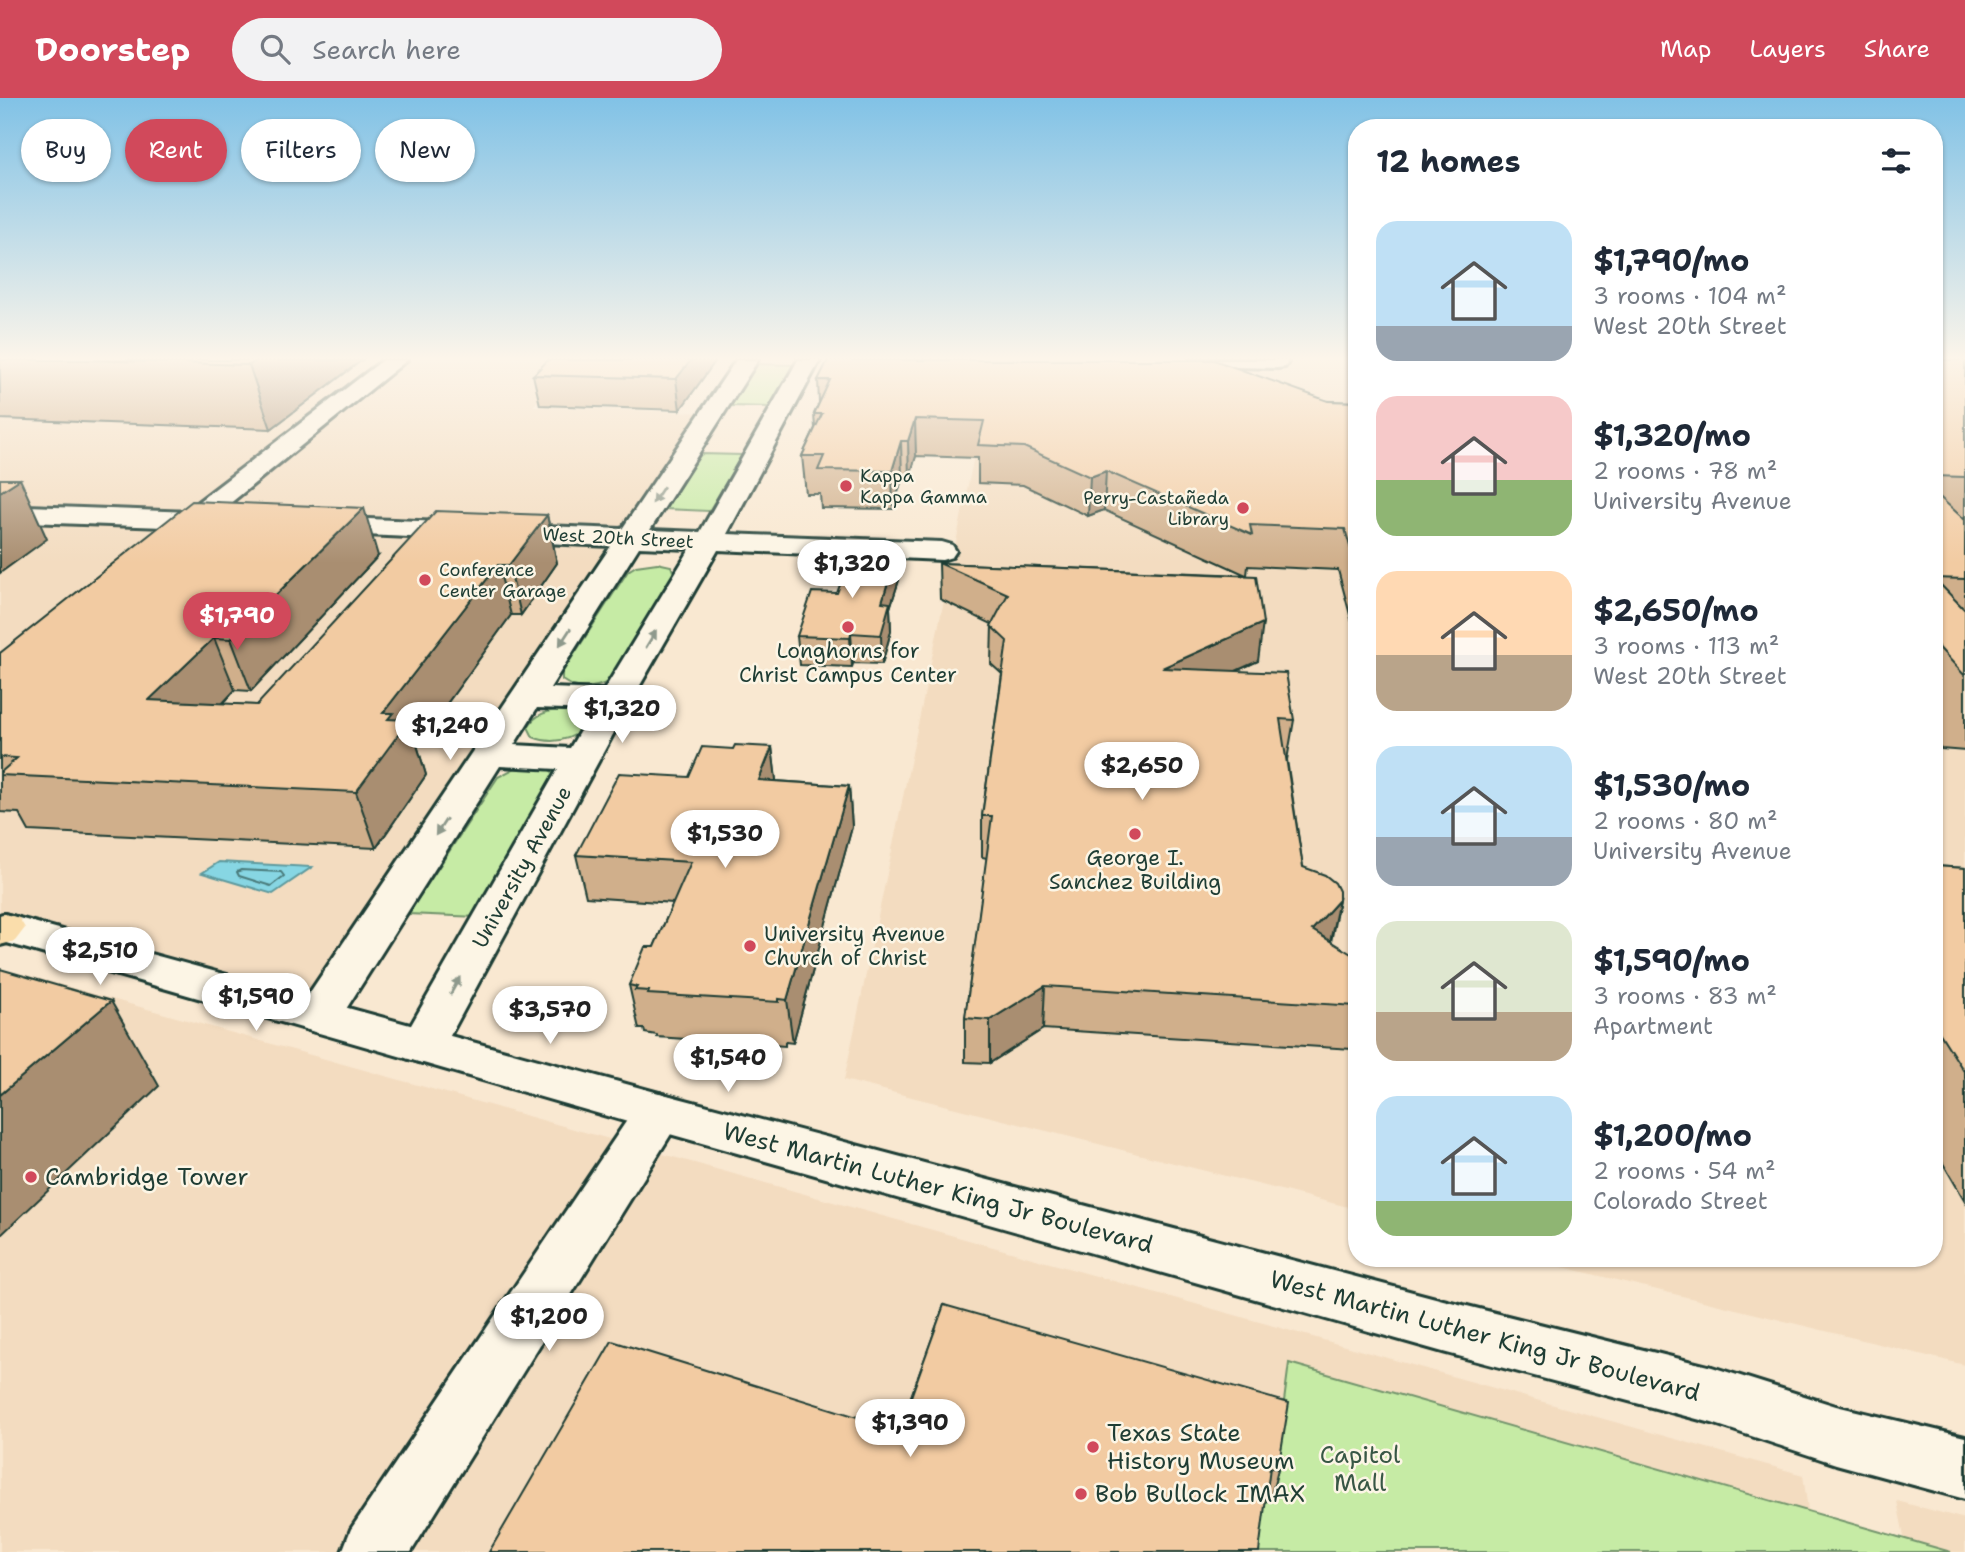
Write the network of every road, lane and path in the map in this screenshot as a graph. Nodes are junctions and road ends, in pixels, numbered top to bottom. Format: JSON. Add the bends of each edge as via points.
{"nodes":[{"id":1,"x":309,"y":428,"type":"edge"},
{"id":2,"x":702,"y":428,"type":"edge"},
{"id":3,"x":772,"y":428,"type":"edge"},
{"id":4,"x":0,"y":513,"type":"edge"},
{"id":5,"x":192,"y":520,"type":"junction"},
{"id":6,"x":232,"y":522,"type":"edge"},
{"id":7,"x":297,"y":524,"type":"edge"},
{"id":8,"x":629,"y":538,"type":"junction"},
{"id":9,"x":709,"y":542,"type":"junction"},
{"id":10,"x":942,"y":551,"type":"dead end"},
{"id":11,"x":527,"y":697,"type":"junction"},
{"id":12,"x":614,"y":701,"type":"junction"},
{"id":13,"x":489,"y":754,"type":"junction"},
{"id":14,"x":582,"y":760,"type":"junction"},
{"id":15,"x":1,"y":928,"type":"edge"},
{"id":16,"x":318,"y":1016,"type":"junction"},
{"id":17,"x":422,"y":1046,"type":"junction"},
{"id":18,"x":659,"y":1112,"type":"junction"},
{"id":19,"x":1965,"y":1468,"type":"edge"},
{"id":20,"x":374,"y":1552,"type":"edge"}],
"edges":[{"from":1,"to":5,"type":"street"},
{"from":2,"to":8,"type":"street","one_way":true},
{"from":3,"to":9,"type":"street","name":"University Avenue"},
{"from":4,"to":5,"type":"street"},
{"from":5,"to":6,"type":"street"},
{"from":7,"to":8,"type":"street","name":"West 20th Street"},
{"from":8,"to":9,"type":"street","name":"West 20th Street"},
{"from":8,"to":11,"type":"street","one_way":true},
{"from":9,"to":10,"type":"street","name":"West 20th Street"},
{"from":12,"to":9,"type":"street","name":"University Avenue","one_way":true},
{"from":11,"to":12,"type":"street"},
{"from":11,"to":13,"type":"street"},
{"from":12,"to":14,"type":"street","name":"University Avenue"},
{"from":13,"to":14,"type":"street"},
{"from":13,"to":16,"type":"street","one_way":true},
{"from":17,"to":14,"type":"street","name":"University Avenue","one_way":true},
{"from":15,"to":16,"type":"street","name":"West Martin Luther King Jr Boulevard"},
{"from":16,"to":17,"type":"street","name":"West Martin Luther King Jr Boulevard"},
{"from":17,"to":18,"type":"street","name":"West Martin Luther King Jr Boulevard"},
{"from":18,"to":19,"type":"street","name":"West Martin Luther King Jr Boulevard","via":[[1712,1395],[1836,1435]]},
{"from":18,"to":20,"type":"street"}]}
